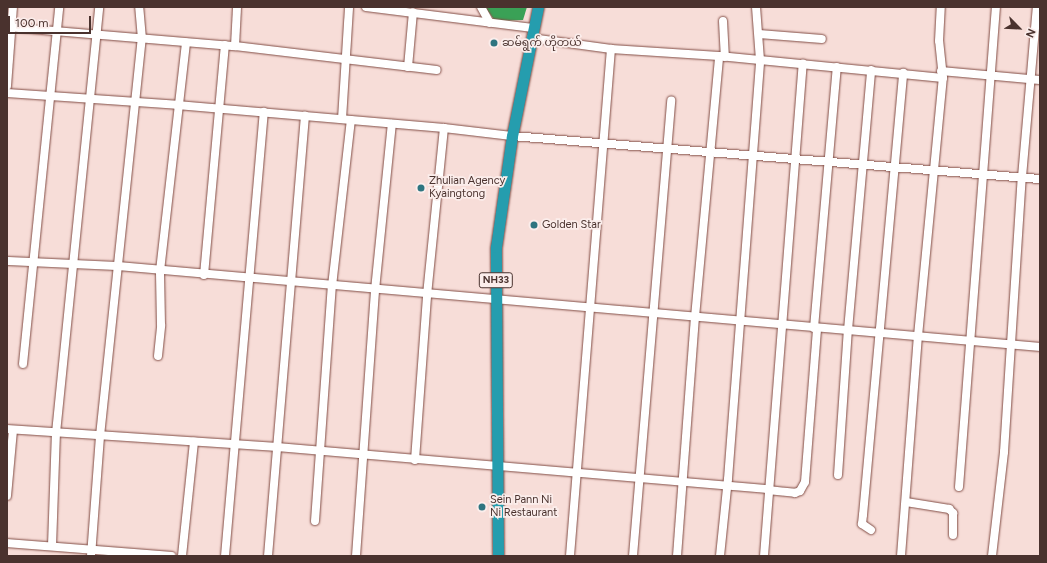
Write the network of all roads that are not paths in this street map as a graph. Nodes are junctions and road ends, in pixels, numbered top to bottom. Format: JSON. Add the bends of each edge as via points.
{"nodes":[{"id":1,"x":13,"y":7,"type":"edge"},
{"id":2,"x":59,"y":7,"type":"edge"},
{"id":3,"x":99,"y":7,"type":"edge"},
{"id":4,"x":139,"y":7,"type":"edge"},
{"id":5,"x":237,"y":7,"type":"edge"},
{"id":6,"x":349,"y":7,"type":"edge"},
{"id":7,"x":366,"y":7,"type":"edge"},
{"id":8,"x":481,"y":7,"type":"edge"},
{"id":9,"x":538,"y":7,"type":"edge"},
{"id":10,"x":756,"y":7,"type":"edge"},
{"id":11,"x":941,"y":7,"type":"edge"},
{"id":12,"x":996,"y":7,"type":"edge"},
{"id":13,"x":1038,"y":7,"type":"edge"},
{"id":14,"x":394,"y":9,"type":"edge"},
{"id":15,"x":413,"y":12,"type":"junction"},
{"id":16,"x":723,"y":21,"type":"dead end"},
{"id":17,"x":490,"y":23,"type":"junction"},
{"id":18,"x":10,"y":27,"type":"edge"},
{"id":19,"x":58,"y":32,"type":"junction"},
{"id":20,"x":532,"y":33,"type":"junction"},
{"id":21,"x":759,"y":34,"type":"junction"},
{"id":22,"x":97,"y":35,"type":"junction"},
{"id":23,"x":142,"y":39,"type":"junction"},
{"id":24,"x":822,"y":39,"type":"dead end"},
{"id":25,"x":186,"y":42,"type":"junction"},
{"id":26,"x":225,"y":46,"type":"junction"},
{"id":27,"x":235,"y":46,"type":"junction"},
{"id":28,"x":612,"y":49,"type":"junction"},
{"id":29,"x":722,"y":56,"type":"junction"},
{"id":30,"x":344,"y":59,"type":"junction"},
{"id":31,"x":760,"y":60,"type":"junction"},
{"id":32,"x":803,"y":64,"type":"junction"},
{"id":33,"x":408,"y":67,"type":"junction"},
{"id":34,"x":837,"y":67,"type":"junction"},
{"id":35,"x":437,"y":70,"type":"dead end"},
{"id":36,"x":871,"y":70,"type":"junction"},
{"id":37,"x":903,"y":73,"type":"junction"},
{"id":38,"x":942,"y":75,"type":"junction"},
{"id":39,"x":990,"y":77,"type":"junction"},
{"id":40,"x":1031,"y":80,"type":"junction"},
{"id":41,"x":1040,"y":80,"type":"edge"},
{"id":42,"x":7,"y":86,"type":"edge"},
{"id":43,"x":7,"y":93,"type":"edge"},
{"id":44,"x":49,"y":96,"type":"junction"},
{"id":45,"x":92,"y":99,"type":"junction"},
{"id":46,"x":671,"y":101,"type":"dead end"},
{"id":47,"x":134,"y":103,"type":"junction"},
{"id":48,"x":177,"y":105,"type":"junction"},
{"id":49,"x":221,"y":109,"type":"junction"},
{"id":50,"x":264,"y":112,"type":"junction"},
{"id":51,"x":305,"y":116,"type":"junction"},
{"id":52,"x":342,"y":120,"type":"junction"},
{"id":53,"x":351,"y":120,"type":"junction"},
{"id":54,"x":392,"y":124,"type":"junction"},
{"id":55,"x":444,"y":128,"type":"junction"},
{"id":56,"x":512,"y":136,"type":"junction"},
{"id":57,"x":604,"y":144,"type":"junction"},
{"id":58,"x":665,"y":149,"type":"junction"},
{"id":59,"x":710,"y":152,"type":"junction"},
{"id":60,"x":753,"y":156,"type":"junction"},
{"id":61,"x":795,"y":159,"type":"junction"},
{"id":62,"x":829,"y":162,"type":"junction"},
{"id":63,"x":862,"y":165,"type":"junction"},
{"id":64,"x":893,"y":167,"type":"junction"},
{"id":65,"x":935,"y":171,"type":"junction"},
{"id":66,"x":982,"y":174,"type":"junction"},
{"id":67,"x":1022,"y":177,"type":"junction"},
{"id":68,"x":1040,"y":178,"type":"edge"},
{"id":69,"x":7,"y":261,"type":"edge"},
{"id":70,"x":34,"y":262,"type":"junction"},
{"id":71,"x":74,"y":264,"type":"junction"},
{"id":72,"x":118,"y":266,"type":"junction"},
{"id":73,"x":160,"y":271,"type":"junction"},
{"id":74,"x":204,"y":275,"type":"junction"},
{"id":75,"x":247,"y":279,"type":"junction"},
{"id":76,"x":290,"y":283,"type":"junction"},
{"id":77,"x":332,"y":286,"type":"junction"},
{"id":78,"x":375,"y":290,"type":"junction"},
{"id":79,"x":427,"y":295,"type":"junction"},
{"id":80,"x":496,"y":300,"type":"junction"},
{"id":81,"x":590,"y":308,"type":"junction"},
{"id":82,"x":653,"y":314,"type":"junction"},
{"id":83,"x":695,"y":318,"type":"junction"},
{"id":84,"x":740,"y":321,"type":"junction"},
{"id":85,"x":782,"y":325,"type":"junction"},
{"id":86,"x":815,"y":328,"type":"junction"},
{"id":87,"x":848,"y":330,"type":"junction"},
{"id":88,"x":878,"y":333,"type":"junction"},
{"id":89,"x":918,"y":336,"type":"junction"},
{"id":90,"x":972,"y":339,"type":"junction"},
{"id":91,"x":1011,"y":344,"type":"junction"},
{"id":92,"x":1040,"y":347,"type":"edge"},
{"id":93,"x":158,"y":356,"type":"dead end"},
{"id":94,"x":23,"y":364,"type":"dead end"},
{"id":95,"x":10,"y":430,"type":"edge"},
{"id":96,"x":56,"y":433,"type":"junction"},
{"id":97,"x":100,"y":436,"type":"junction"},
{"id":98,"x":194,"y":442,"type":"junction"},
{"id":99,"x":234,"y":444,"type":"junction"},
{"id":100,"x":277,"y":447,"type":"junction"},
{"id":101,"x":319,"y":452,"type":"junction"},
{"id":102,"x":363,"y":456,"type":"junction"},
{"id":103,"x":415,"y":460,"type":"junction"},
{"id":104,"x":496,"y":465,"type":"junction"},
{"id":105,"x":578,"y":472,"type":"junction"},
{"id":106,"x":838,"y":475,"type":"dead end"},
{"id":107,"x":639,"y":478,"type":"junction"},
{"id":108,"x":682,"y":481,"type":"junction"},
{"id":109,"x":727,"y":486,"type":"junction"},
{"id":110,"x":959,"y":487,"type":"dead end"},
{"id":111,"x":768,"y":490,"type":"junction"},
{"id":112,"x":7,"y":496,"type":"edge"},
{"id":113,"x":906,"y":502,"type":"junction"},
{"id":114,"x":315,"y":522,"type":"dead end"},
{"id":115,"x":870,"y":530,"type":"dead end"},
{"id":116,"x":953,"y":535,"type":"dead end"},
{"id":117,"x":7,"y":543,"type":"edge"},
{"id":118,"x":52,"y":546,"type":"junction"},
{"id":119,"x":91,"y":553,"type":"edge"},
{"id":120,"x":171,"y":556,"type":"edge"},
{"id":121,"x":182,"y":556,"type":"edge"},
{"id":122,"x":224,"y":556,"type":"edge"},
{"id":123,"x":268,"y":556,"type":"edge"},
{"id":124,"x":356,"y":556,"type":"edge"},
{"id":125,"x":498,"y":556,"type":"edge"},
{"id":126,"x":570,"y":556,"type":"edge"},
{"id":127,"x":633,"y":556,"type":"edge"},
{"id":128,"x":677,"y":556,"type":"edge"},
{"id":129,"x":720,"y":556,"type":"edge"},
{"id":130,"x":764,"y":556,"type":"edge"},
{"id":131,"x":901,"y":556,"type":"edge"},
{"id":132,"x":992,"y":556,"type":"edge"}],
"edges":[{"from":1,"to":18,"type":"street"},
{"from":2,"to":19,"type":"street"},
{"from":3,"to":22,"type":"street"},
{"from":4,"to":23,"type":"street"},
{"from":5,"to":27,"type":"street"},
{"from":6,"to":30,"type":"street"},
{"from":7,"to":14,"type":"street"},
{"from":8,"to":17,"type":"street"},
{"from":9,"to":20,"type":"highway","number":"NH33"},
{"from":10,"to":21,"type":"street"},
{"from":11,"to":38,"type":"street"},
{"from":12,"to":39,"type":"street"},
{"from":13,"to":40,"type":"street"},
{"from":14,"to":15,"type":"street"},
{"from":15,"to":17,"type":"street"},
{"from":15,"to":33,"type":"street"},
{"from":16,"to":29,"type":"street"},
{"from":17,"to":20,"type":"street"},
{"from":18,"to":19,"type":"street"},
{"from":18,"to":42,"type":"street"},
{"from":19,"to":22,"type":"street"},
{"from":19,"to":44,"type":"street"},
{"from":20,"to":28,"type":"street"},
{"from":20,"to":56,"type":"highway","number":"NH33"},
{"from":21,"to":24,"type":"street"},
{"from":21,"to":31,"type":"street"},
{"from":22,"to":23,"type":"street"},
{"from":22,"to":45,"type":"street"},
{"from":23,"to":25,"type":"street"},
{"from":23,"to":47,"type":"street"},
{"from":25,"to":26,"type":"street"},
{"from":25,"to":48,"type":"street"},
{"from":26,"to":27,"type":"street"},
{"from":26,"to":49,"type":"street"},
{"from":27,"to":30,"type":"street"},
{"from":28,"to":29,"type":"street"},
{"from":28,"to":57,"type":"street"},
{"from":29,"to":31,"type":"street"},
{"from":29,"to":59,"type":"street"},
{"from":30,"to":33,"type":"street"},
{"from":30,"to":52,"type":"street"},
{"from":31,"to":32,"type":"street"},
{"from":31,"to":60,"type":"street"},
{"from":32,"to":34,"type":"street"},
{"from":32,"to":61,"type":"street"},
{"from":33,"to":35,"type":"street"},
{"from":34,"to":36,"type":"street"},
{"from":34,"to":62,"type":"street"},
{"from":36,"to":37,"type":"street"},
{"from":36,"to":63,"type":"street"},
{"from":37,"to":38,"type":"street","via":[[921,77]]},
{"from":37,"to":64,"type":"street"},
{"from":38,"to":39,"type":"street"},
{"from":38,"to":65,"type":"street"},
{"from":39,"to":40,"type":"street"},
{"from":39,"to":66,"type":"street"},
{"from":40,"to":41,"type":"street"},
{"from":40,"to":67,"type":"street"},
{"from":43,"to":44,"type":"street"},
{"from":44,"to":45,"type":"street"},
{"from":44,"to":70,"type":"street"},
{"from":45,"to":47,"type":"street"},
{"from":45,"to":71,"type":"street"},
{"from":46,"to":58,"type":"street"},
{"from":47,"to":48,"type":"street"},
{"from":47,"to":72,"type":"street"},
{"from":48,"to":49,"type":"street"},
{"from":48,"to":73,"type":"street"},
{"from":49,"to":50,"type":"street"},
{"from":49,"to":74,"type":"street"},
{"from":50,"to":51,"type":"street"},
{"from":50,"to":75,"type":"street"},
{"from":51,"to":52,"type":"street"},
{"from":51,"to":76,"type":"street"},
{"from":52,"to":53,"type":"street"},
{"from":53,"to":54,"type":"street"},
{"from":53,"to":77,"type":"street"},
{"from":54,"to":55,"type":"street"},
{"from":54,"to":78,"type":"street"},
{"from":55,"to":56,"type":"street"},
{"from":55,"to":79,"type":"street"},
{"from":56,"to":57,"type":"street"},
{"from":56,"to":80,"type":"highway","number":"NH33","via":[[496,247]]},
{"from":57,"to":58,"type":"street"},
{"from":57,"to":81,"type":"street"},
{"from":58,"to":59,"type":"street"},
{"from":58,"to":82,"type":"street"},
{"from":59,"to":60,"type":"street"},
{"from":59,"to":83,"type":"street"},
{"from":60,"to":61,"type":"street"},
{"from":60,"to":84,"type":"street"},
{"from":61,"to":62,"type":"street"},
{"from":61,"to":85,"type":"street"},
{"from":62,"to":63,"type":"street"},
{"from":62,"to":86,"type":"street"},
{"from":63,"to":64,"type":"street"},
{"from":63,"to":87,"type":"street"},
{"from":64,"to":65,"type":"street"},
{"from":64,"to":88,"type":"street"},
{"from":65,"to":66,"type":"street"},
{"from":65,"to":89,"type":"street"},
{"from":66,"to":67,"type":"street"},
{"from":66,"to":90,"type":"street"},
{"from":67,"to":68,"type":"street"},
{"from":67,"to":91,"type":"street"},
{"from":69,"to":70,"type":"street"},
{"from":70,"to":71,"type":"street"},
{"from":70,"to":94,"type":"street"},
{"from":71,"to":72,"type":"street"},
{"from":71,"to":96,"type":"street"},
{"from":72,"to":73,"type":"street"},
{"from":72,"to":97,"type":"street"},
{"from":73,"to":74,"type":"street"},
{"from":73,"to":93,"type":"street","via":[[161,325]]},
{"from":74,"to":75,"type":"street"},
{"from":75,"to":76,"type":"street"},
{"from":75,"to":99,"type":"street"},
{"from":76,"to":77,"type":"street"},
{"from":76,"to":100,"type":"street"},
{"from":77,"to":78,"type":"street"},
{"from":77,"to":101,"type":"street"},
{"from":78,"to":79,"type":"street"},
{"from":78,"to":102,"type":"street"},
{"from":79,"to":80,"type":"street"},
{"from":79,"to":103,"type":"street"},
{"from":80,"to":81,"type":"street"},
{"from":80,"to":104,"type":"highway","number":"NH33"},
{"from":81,"to":82,"type":"street"},
{"from":81,"to":105,"type":"street"},
{"from":82,"to":83,"type":"street"},
{"from":82,"to":107,"type":"street"},
{"from":83,"to":84,"type":"street"},
{"from":83,"to":108,"type":"street"},
{"from":84,"to":85,"type":"street"},
{"from":84,"to":109,"type":"street"},
{"from":85,"to":86,"type":"street"},
{"from":85,"to":111,"type":"street"},
{"from":86,"to":87,"type":"street"},
{"from":86,"to":111,"type":"street","via":[[805,482],[800,491],[795,493]]},
{"from":87,"to":88,"type":"street"},
{"from":87,"to":106,"type":"street"},
{"from":88,"to":89,"type":"street"},
{"from":88,"to":115,"type":"street","via":[[871,447],[862,524]]},
{"from":89,"to":90,"type":"street"},
{"from":89,"to":113,"type":"street"},
{"from":90,"to":91,"type":"street"},
{"from":90,"to":110,"type":"street"},
{"from":91,"to":92,"type":"street"},
{"from":91,"to":132,"type":"street","via":[[1004,452]]},
{"from":95,"to":96,"type":"street"},
{"from":95,"to":112,"type":"street"},
{"from":96,"to":97,"type":"street"},
{"from":96,"to":118,"type":"street"},
{"from":97,"to":98,"type":"street"},
{"from":97,"to":119,"type":"street"},
{"from":98,"to":99,"type":"street"},
{"from":98,"to":121,"type":"street"},
{"from":99,"to":100,"type":"street"},
{"from":99,"to":122,"type":"street"},
{"from":100,"to":101,"type":"street"},
{"from":100,"to":123,"type":"street"},
{"from":101,"to":102,"type":"street"},
{"from":101,"to":114,"type":"street"},
{"from":102,"to":103,"type":"street"},
{"from":102,"to":124,"type":"street"},
{"from":103,"to":104,"type":"street"},
{"from":104,"to":105,"type":"street"},
{"from":104,"to":125,"type":"highway","number":"NH33"},
{"from":105,"to":107,"type":"street"},
{"from":105,"to":126,"type":"street"},
{"from":107,"to":108,"type":"street"},
{"from":107,"to":127,"type":"street"},
{"from":108,"to":109,"type":"street"},
{"from":108,"to":128,"type":"street"},
{"from":109,"to":111,"type":"street"},
{"from":109,"to":129,"type":"street"},
{"from":111,"to":130,"type":"street"},
{"from":113,"to":116,"type":"street","via":[[949,509],[953,513]]},
{"from":113,"to":131,"type":"street"},
{"from":117,"to":118,"type":"street"},
{"from":118,"to":119,"type":"street"},
{"from":119,"to":120,"type":"street"}]}
